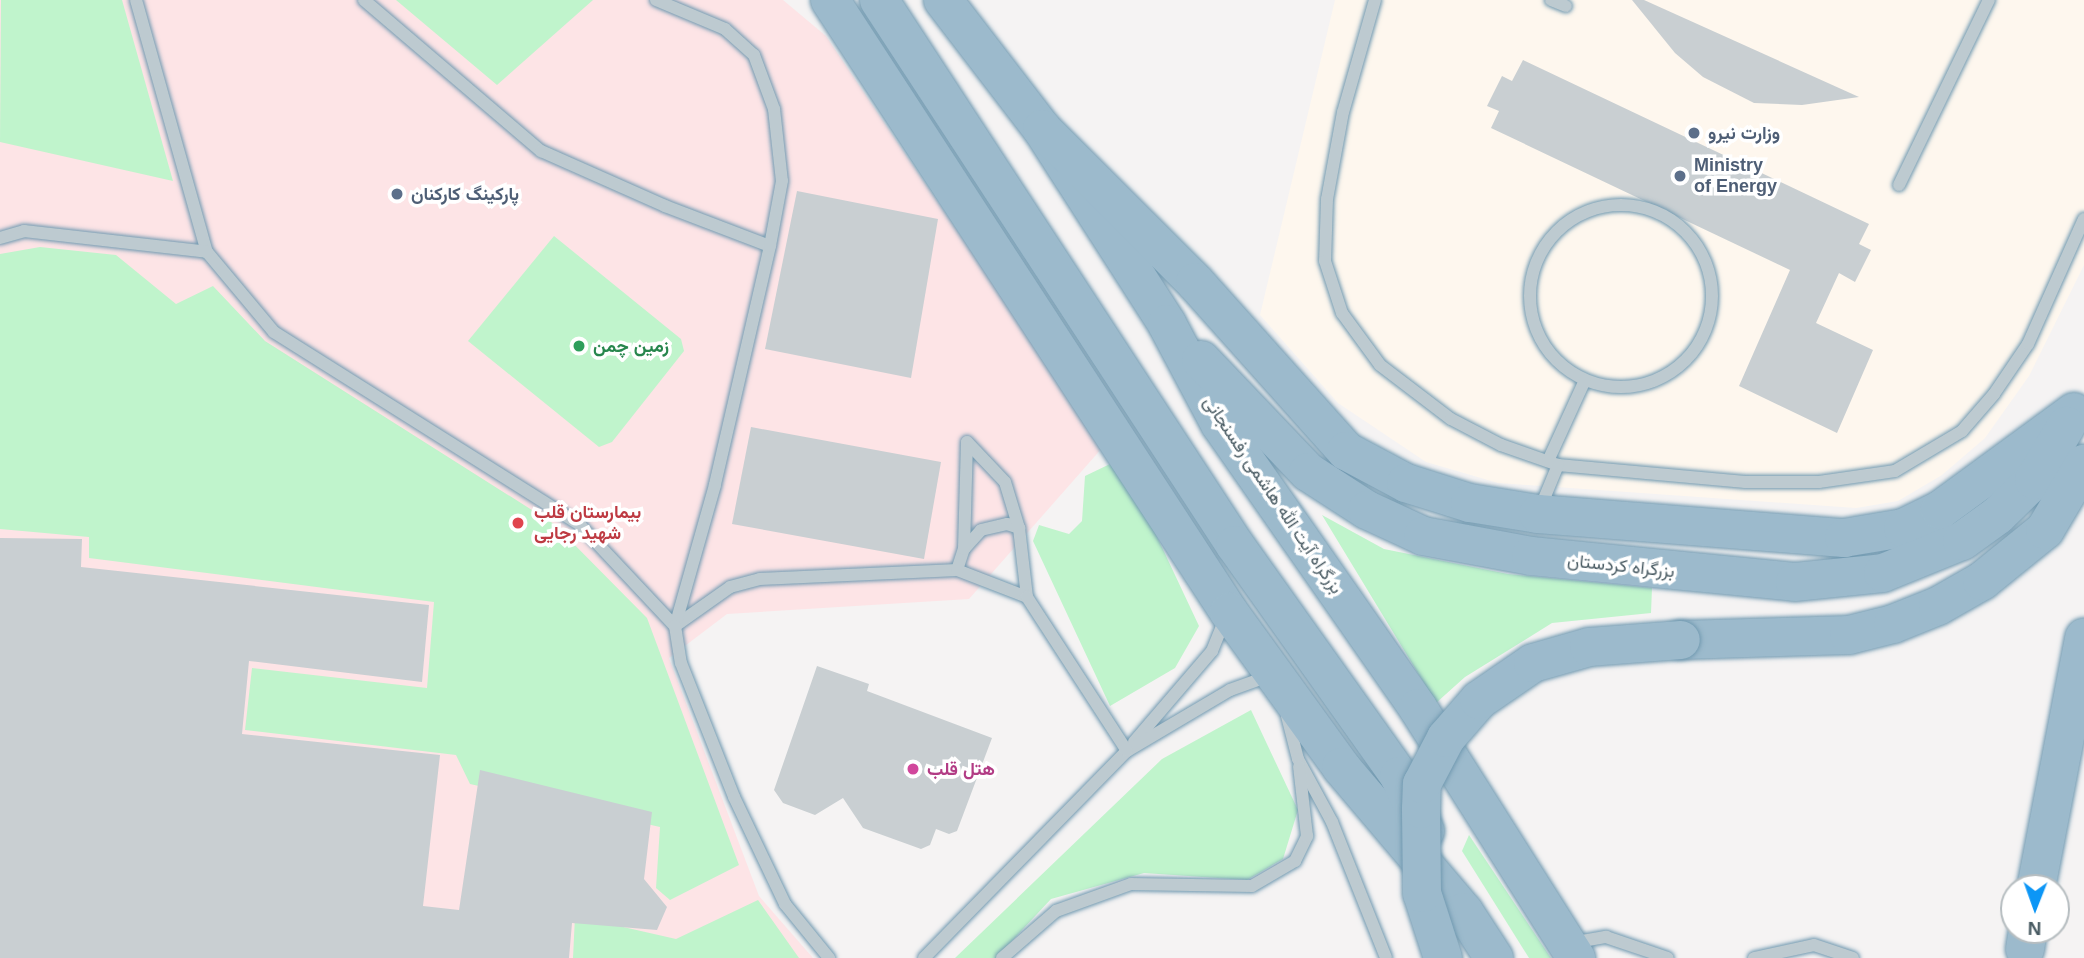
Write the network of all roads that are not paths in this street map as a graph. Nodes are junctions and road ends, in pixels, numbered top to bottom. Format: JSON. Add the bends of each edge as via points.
{"nodes":[{"id":1,"x":136,"y":0,"type":"edge"},
{"id":2,"x":364,"y":0,"type":"edge"},
{"id":3,"x":656,"y":0,"type":"edge"},
{"id":4,"x":830,"y":0,"type":"edge"},
{"id":5,"x":879,"y":0,"type":"edge"},
{"id":6,"x":943,"y":0,"type":"edge"},
{"id":7,"x":1375,"y":0,"type":"edge"},
{"id":8,"x":1551,"y":0,"type":"edge"},
{"id":9,"x":1989,"y":0,"type":"edge"},
{"id":10,"x":1566,"y":6,"type":"dead end"},
{"id":11,"x":1042,"y":129,"type":"junction"},
{"id":12,"x":1899,"y":186,"type":"dead end"},
{"id":13,"x":2084,"y":219,"type":"edge"},
{"id":14,"x":0,"y":237,"type":"edge"},
{"id":15,"x":770,"y":246,"type":"junction"},
{"id":16,"x":207,"y":252,"type":"junction"},
{"id":17,"x":1167,"y":324,"type":"junction"},
{"id":18,"x":1585,"y":380,"type":"junction"},
{"id":19,"x":2079,"y":407,"type":"edge"},
{"id":20,"x":1553,"y":463,"type":"junction"},
{"id":21,"x":2084,"y":464,"type":"edge"},
{"id":22,"x":1538,"y":514,"type":"junction"},
{"id":23,"x":1019,"y":528,"type":"junction"},
{"id":24,"x":964,"y":549,"type":"junction"},
{"id":25,"x":957,"y":570,"type":"junction"},
{"id":26,"x":1027,"y":597,"type":"junction"},
{"id":27,"x":1229,"y":612,"type":"junction"},
{"id":28,"x":675,"y":626,"type":"junction"},
{"id":29,"x":2084,"y":638,"type":"edge"},
{"id":30,"x":1276,"y":674,"type":"junction"},
{"id":31,"x":1127,"y":751,"type":"junction"},
{"id":32,"x":1298,"y":759,"type":"junction"},
{"id":33,"x":2039,"y":874,"type":"edge"},
{"id":34,"x":1464,"y":912,"type":"junction"},
{"id":35,"x":1571,"y":951,"type":"edge"},
{"id":36,"x":829,"y":958,"type":"edge"},
{"id":37,"x":924,"y":958,"type":"edge"},
{"id":38,"x":1002,"y":958,"type":"edge"},
{"id":39,"x":1385,"y":958,"type":"edge"},
{"id":40,"x":1443,"y":958,"type":"edge"},
{"id":41,"x":1494,"y":958,"type":"edge"},
{"id":42,"x":1668,"y":958,"type":"edge"},
{"id":43,"x":1754,"y":958,"type":"edge"},
{"id":44,"x":1853,"y":958,"type":"edge"}],
"edges":[{"from":1,"to":16,"type":"lane"},
{"from":2,"to":15,"type":"lane","via":[[541,151]]},
{"from":3,"to":15,"type":"lane","via":[[725,29],[754,55],[774,109],[782,181]]},
{"from":4,"to":27,"type":"highway"},
{"from":5,"to":34,"type":"highway","via":[[1235,545],[1399,776]]},
{"from":6,"to":11,"type":"highway","name":"بزرگراه آیت الله هاشمی رفسنجانی"},
{"from":7,"to":20,"type":"lane","via":[[1343,112],[1327,199],[1325,261],[1342,313],[1380,365],[1451,419],[1501,445]]},
{"from":8,"to":10,"type":"lane"},
{"from":9,"to":12,"type":"lane"},
{"from":11,"to":17,"type":"highway","name":"بزرگراه آیت الله هاشمی رفسنجانی"},
{"from":11,"to":22,"type":"highway","via":[[1195,282],[1346,451],[1406,483],[1470,503]]},
{"from":13,"to":20,"type":"lane","via":[[2028,344],[1994,394],[1962,431],[1895,471],[1819,482],[1745,482]]},
{"from":14,"to":16,"type":"lane","via":[[24,231]]},
{"from":15,"to":28,"type":"lane","via":[[715,485]]},
{"from":16,"to":28,"type":"lane","via":[[274,332],[580,525]]},
{"from":17,"to":19,"type":"highway","name":"بزرگراه کردستان","via":[[1308,472],[1367,510],[1423,536],[1531,556],[1663,570],[1806,582],[1883,573],[1922,558],[1962,541],[2034,480]]},
{"from":17,"to":35,"type":"highway","name":"بزرگراه آیت الله هاشمی رفسنجانی","via":[[1220,424],[1418,708]]},
{"from":18,"to":18,"type":"lane","via":[[1612,387],[1640,386],[1668,376],[1690,358],[1706,333],[1713,305],[1701,249],[1682,227],[1657,212],[1629,205],[1597,207],[1569,221],[1546,243],[1532,272],[1529,303],[1537,334],[1555,360]]},
{"from":18,"to":20,"type":"lane"},
{"from":19,"to":22,"type":"highway","via":[[1940,510],[1903,528],[1844,538]]},
{"from":20,"to":22,"type":"lane"},
{"from":21,"to":40,"type":"highway","bridge":true,"via":[[2045,530],[1982,581],[1893,624],[1849,635],[1589,647],[1533,663],[1479,699],[1446,738],[1422,784],[1422,893]]},
{"from":23,"to":24,"type":"lane","via":[[993,525],[981,530]]},
{"from":23,"to":24,"type":"lane","via":[[1005,482],[967,442]]},
{"from":23,"to":26,"type":"lane"},
{"from":24,"to":25,"type":"lane"},
{"from":25,"to":26,"type":"lane"},
{"from":25,"to":28,"type":"lane","via":[[760,579],[730,587]]},
{"from":26,"to":31,"type":"lane"},
{"from":27,"to":30,"type":"highway"},
{"from":27,"to":31,"type":"lane","via":[[1212,651]]},
{"from":28,"to":36,"type":"lane","via":[[681,663],[734,797],[785,904]]},
{"from":29,"to":33,"type":"highway"},
{"from":30,"to":31,"type":"lane","via":[[1230,690]]},
{"from":30,"to":32,"type":"lane"},
{"from":30,"to":34,"type":"highway","via":[[1341,767]]},
{"from":31,"to":37,"type":"lane"},
{"from":32,"to":38,"type":"lane","via":[[1307,836],[1295,861],[1252,886],[1131,884],[1056,911]]},
{"from":32,"to":39,"type":"lane","via":[[1332,822]]},
{"from":34,"to":41,"type":"highway"},
{"from":35,"to":42,"type":"lane","via":[[1606,937]]},
{"from":43,"to":44,"type":"lane","via":[[1814,945]]}]}
